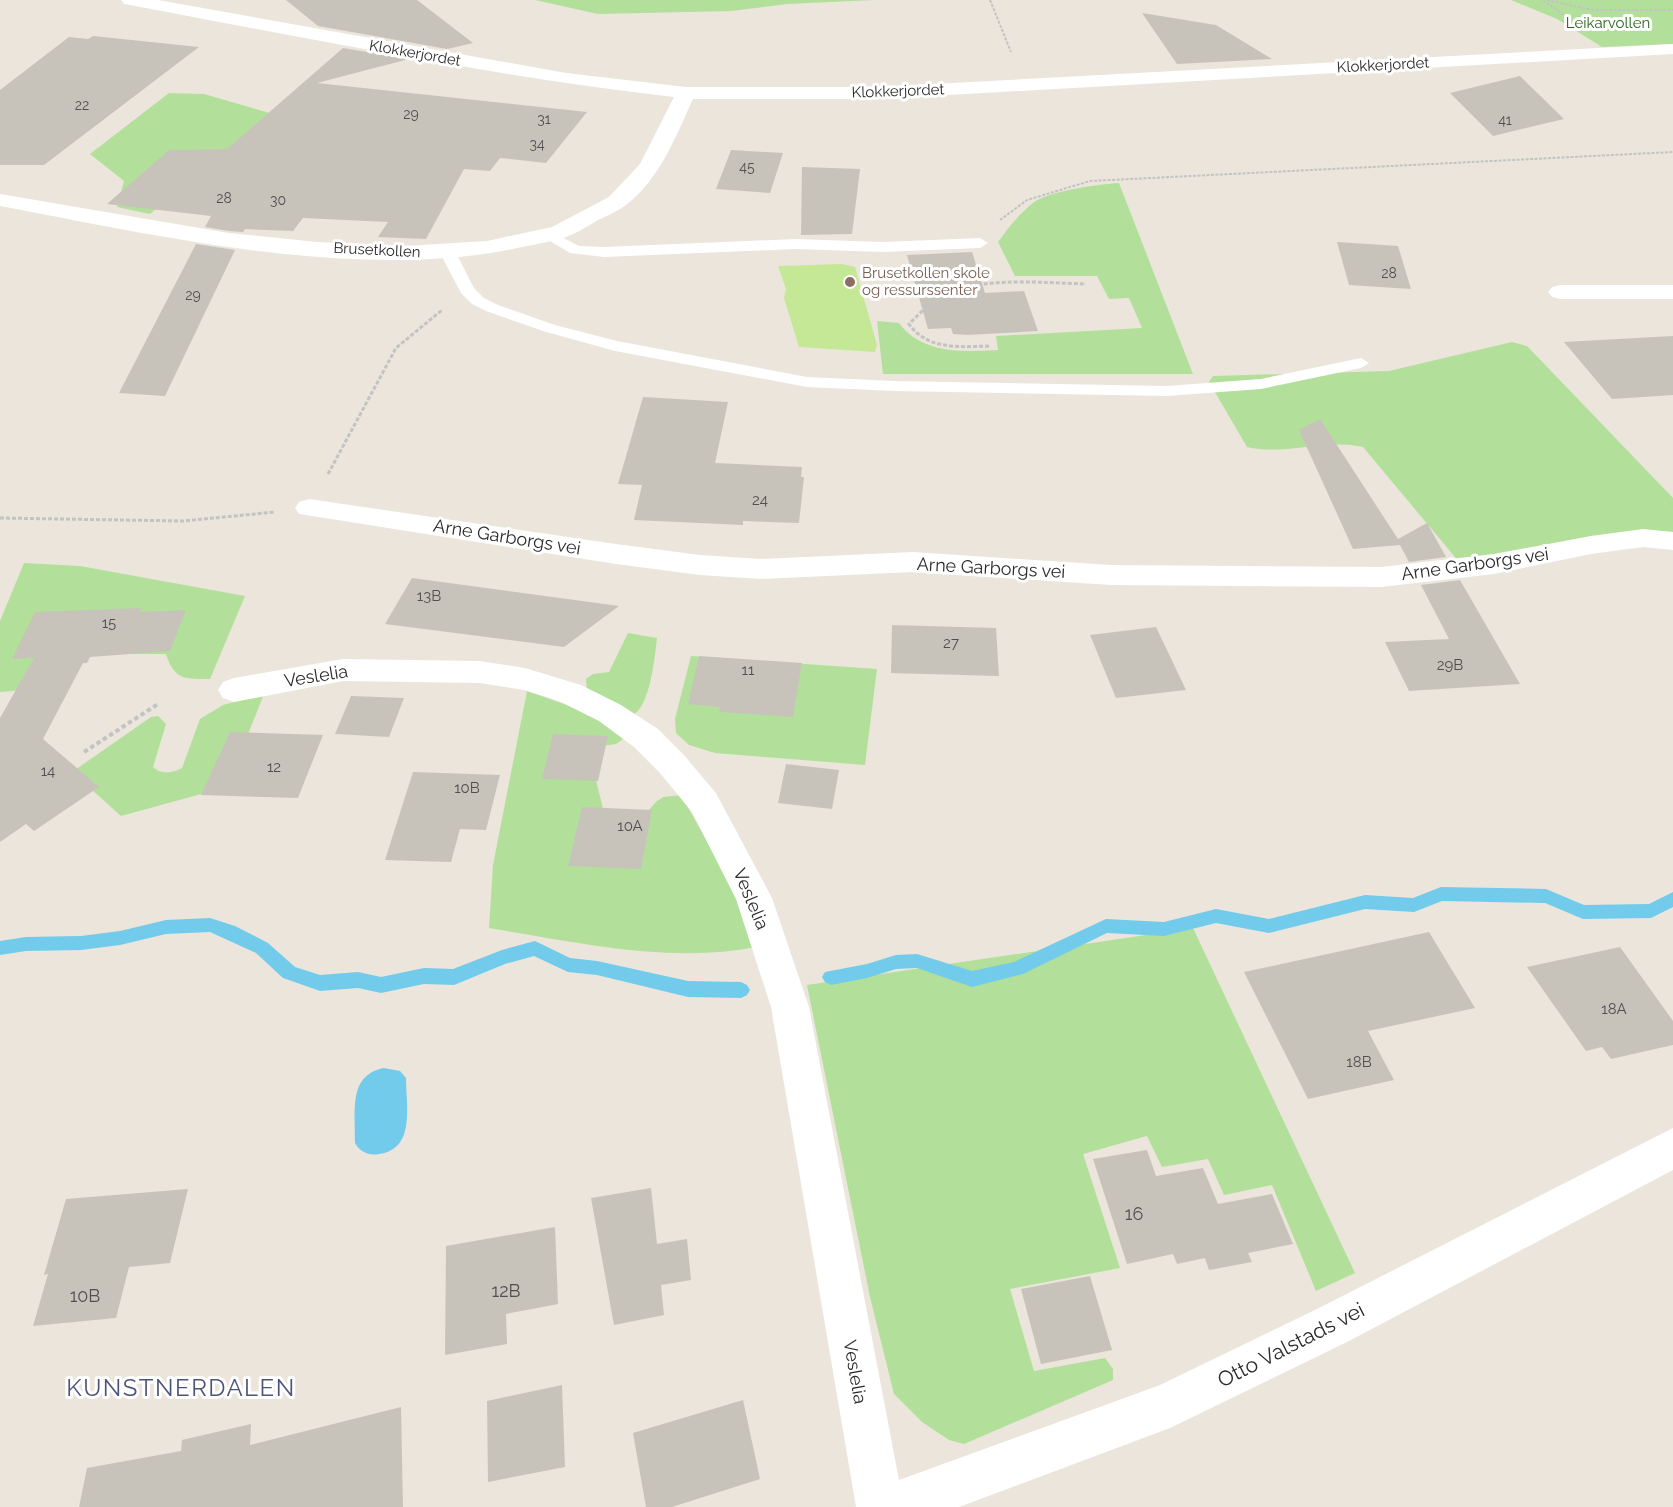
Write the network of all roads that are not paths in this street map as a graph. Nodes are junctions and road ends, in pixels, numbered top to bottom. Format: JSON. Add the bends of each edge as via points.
{"nodes":[{"id":1,"x":130,"y":0,"type":"edge"},
{"id":2,"x":1673,"y":49,"type":"edge"},
{"id":3,"x":686,"y":93,"type":"junction"},
{"id":4,"x":0,"y":200,"type":"edge"},
{"id":5,"x":550,"y":235,"type":"junction"},
{"id":6,"x":980,"y":243,"type":"road end"},
{"id":7,"x":448,"y":253,"type":"junction"},
{"id":8,"x":1560,"y":291,"type":"dead end"},
{"id":9,"x":1673,"y":292,"type":"edge"},
{"id":10,"x":1361,"y":363,"type":"dead end"},
{"id":11,"x":309,"y":508,"type":"road end"},
{"id":12,"x":1673,"y":541,"type":"edge"},
{"id":13,"x":234,"y":690,"type":"dead end"},
{"id":14,"x":1673,"y":1148,"type":"edge"},
{"id":15,"x":880,"y":1507,"type":"edge"},
{"id":16,"x":894,"y":1507,"type":"edge"}],
"edges":[{"from":1,"to":3,"type":"street","name":"Klokkerjordet","via":[[566,79]]},
{"from":2,"to":3,"type":"street","name":"Klokkerjordet","via":[[878,93]]},
{"from":3,"to":5,"type":"street","name":"Brusetkollen","via":[[652,165],[637,184],[616,203]]},
{"from":4,"to":7,"type":"street","name":"Brusetkollen","via":[[227,238],[374,252]]},
{"from":5,"to":6,"type":"lane","via":[[575,250],[604,252],[796,244],[882,247]]},
{"from":5,"to":7,"type":"street","name":"Brusetkollen"},
{"from":7,"to":10,"type":"lane","via":[[466,290],[478,301],[549,328],[729,369],[836,384],[1167,391],[1261,384]]},
{"from":8,"to":9,"type":"street"},
{"from":11,"to":12,"type":"street","name":"Arne Garborgs vei","via":[[637,557],[761,569],[913,562],[1111,575],[1381,577],[1494,564],[1643,538]]},
{"from":13,"to":15,"type":"street","name":"Veslelia","via":[[343,670],[480,672],[525,679],[570,693],[619,719],[646,738],[704,803],[754,897],[790,1006]]},
{"from":14,"to":16,"type":"street","name":"Otto Valstads vei","via":[[1170,1406]]}]}
